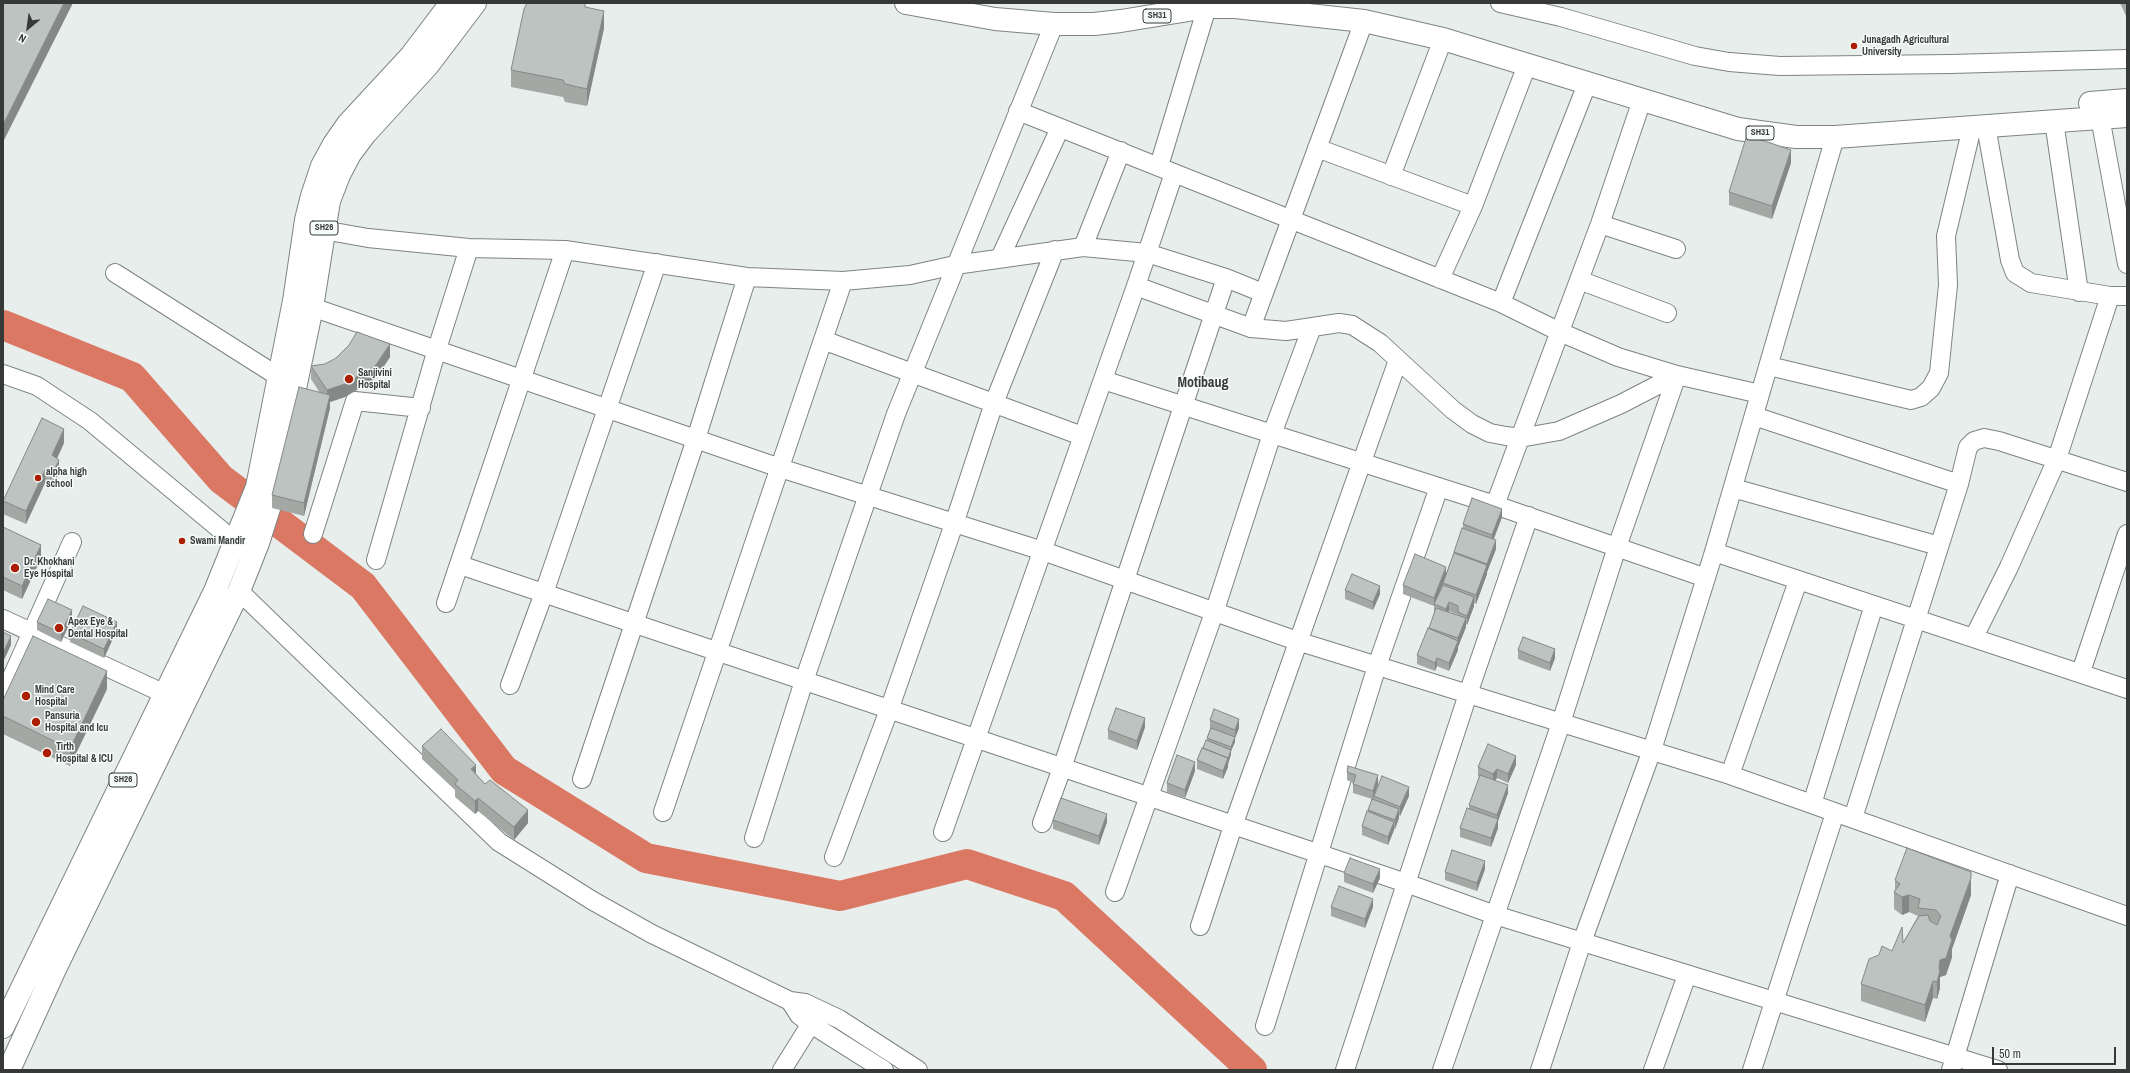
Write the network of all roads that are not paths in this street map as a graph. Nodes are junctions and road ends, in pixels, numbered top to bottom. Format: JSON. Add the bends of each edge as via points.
{"nodes":[{"id":1,"x":451,"y":3,"type":"edge"},
{"id":2,"x":475,"y":3,"type":"edge"},
{"id":3,"x":906,"y":3,"type":"edge"},
{"id":4,"x":1322,"y":3,"type":"edge"},
{"id":5,"x":1500,"y":3,"type":"edge"},
{"id":6,"x":1207,"y":7,"type":"junction"},
{"id":7,"x":1364,"y":21,"type":"junction"},
{"id":8,"x":1054,"y":24,"type":"junction"},
{"id":9,"x":1443,"y":39,"type":"junction"},
{"id":10,"x":2127,"y":59,"type":"edge"},
{"id":11,"x":1527,"y":64,"type":"junction"},
{"id":12,"x":1587,"y":84,"type":"junction"},
{"id":13,"x":1642,"y":100,"type":"junction"},
{"id":14,"x":2127,"y":100,"type":"edge"},
{"id":15,"x":1018,"y":111,"type":"junction"},
{"id":16,"x":2127,"y":116,"type":"edge"},
{"id":17,"x":2100,"y":117,"type":"junction"},
{"id":18,"x":2054,"y":121,"type":"junction"},
{"id":19,"x":1979,"y":127,"type":"junction"},
{"id":20,"x":1060,"y":128,"type":"junction"},
{"id":21,"x":1835,"y":137,"type":"junction"},
{"id":22,"x":1317,"y":148,"type":"junction"},
{"id":23,"x":1121,"y":151,"type":"junction"},
{"id":24,"x":1167,"y":170,"type":"junction"},
{"id":25,"x":1390,"y":176,"type":"junction"},
{"id":26,"x":320,"y":198,"type":"junction"},
{"id":27,"x":1473,"y":206,"type":"junction"},
{"id":28,"x":1291,"y":219,"type":"junction"},
{"id":29,"x":1600,"y":224,"type":"junction"},
{"id":30,"x":323,"y":230,"type":"junction"},
{"id":31,"x":1083,"y":247,"type":"junction"},
{"id":32,"x":469,"y":248,"type":"junction"},
{"id":33,"x":1676,"y":249,"type":"dead end"},
{"id":34,"x":565,"y":250,"type":"junction"},
{"id":35,"x":1055,"y":250,"type":"junction"},
{"id":36,"x":1147,"y":253,"type":"junction"},
{"id":37,"x":1000,"y":258,"type":"junction"},
{"id":38,"x":657,"y":263,"type":"junction"},
{"id":39,"x":2127,"y":264,"type":"edge"},
{"id":40,"x":955,"y":265,"type":"junction"},
{"id":41,"x":115,"y":273,"type":"dead end"},
{"id":42,"x":747,"y":277,"type":"junction"},
{"id":43,"x":1226,"y":278,"type":"junction"},
{"id":44,"x":1440,"y":279,"type":"junction"},
{"id":45,"x":1579,"y":280,"type":"junction"},
{"id":46,"x":843,"y":281,"type":"junction"},
{"id":47,"x":1136,"y":286,"type":"junction"},
{"id":48,"x":2079,"y":292,"type":"junction"},
{"id":49,"x":1263,"y":293,"type":"junction"},
{"id":50,"x":2119,"y":296,"type":"edge"},
{"id":51,"x":1501,"y":303,"type":"junction"},
{"id":52,"x":303,"y":304,"type":"junction"},
{"id":53,"x":1667,"y":313,"type":"dead end"},
{"id":54,"x":1214,"y":316,"type":"junction"},
{"id":55,"x":1312,"y":327,"type":"junction"},
{"id":56,"x":1251,"y":328,"type":"junction"},
{"id":57,"x":1560,"y":332,"type":"junction"},
{"id":58,"x":823,"y":340,"type":"junction"},
{"id":59,"x":437,"y":349,"type":"junction"},
{"id":60,"x":1398,"y":360,"type":"junction"},
{"id":61,"x":1769,"y":366,"type":"junction"},
{"id":62,"x":912,"y":372,"type":"junction"},
{"id":63,"x":3,"y":374,"type":"edge"},
{"id":64,"x":1678,"y":375,"type":"junction"},
{"id":65,"x":279,"y":378,"type":"junction"},
{"id":66,"x":522,"y":378,"type":"junction"},
{"id":67,"x":1103,"y":380,"type":"junction"},
{"id":68,"x":1760,"y":394,"type":"junction"},
{"id":69,"x":994,"y":403,"type":"junction"},
{"id":70,"x":1184,"y":405,"type":"junction"},
{"id":71,"x":608,"y":407,"type":"junction"},
{"id":72,"x":421,"y":408,"type":"junction"},
{"id":73,"x":1754,"y":416,"type":"junction"},
{"id":74,"x":1272,"y":434,"type":"junction"},
{"id":75,"x":1082,"y":436,"type":"junction"},
{"id":76,"x":1520,"y":438,"type":"junction"},
{"id":77,"x":696,"y":439,"type":"junction"},
{"id":78,"x":2057,"y":459,"type":"junction"},
{"id":79,"x":1362,"y":461,"type":"junction"},
{"id":80,"x":780,"y":468,"type":"junction"},
{"id":81,"x":2127,"y":482,"type":"edge"},
{"id":82,"x":1958,"y":484,"type":"junction"},
{"id":83,"x":1439,"y":487,"type":"junction"},
{"id":84,"x":1733,"y":488,"type":"junction"},
{"id":85,"x":264,"y":493,"type":"junction"},
{"id":86,"x":868,"y":496,"type":"junction"},
{"id":87,"x":1495,"y":505,"type":"junction"},
{"id":88,"x":1529,"y":516,"type":"junction"},
{"id":89,"x":954,"y":524,"type":"junction"},
{"id":90,"x":313,"y":534,"type":"dead end"},
{"id":91,"x":2127,"y":534,"type":"edge"},
{"id":92,"x":237,"y":537,"type":"junction"},
{"id":93,"x":72,"y":542,"type":"dead end"},
{"id":94,"x":1939,"y":546,"type":"junction"},
{"id":95,"x":1617,"y":547,"type":"junction"},
{"id":96,"x":255,"y":550,"type":"junction"},
{"id":97,"x":1043,"y":551,"type":"junction"},
{"id":98,"x":1714,"y":552,"type":"junction"},
{"id":99,"x":376,"y":560,"type":"dead end"},
{"id":100,"x":460,"y":565,"type":"junction"},
{"id":101,"x":1706,"y":578,"type":"junction"},
{"id":102,"x":1126,"y":580,"type":"junction"},
{"id":103,"x":1798,"y":582,"type":"junction"},
{"id":104,"x":239,"y":591,"type":"junction"},
{"id":105,"x":544,"y":593,"type":"junction"},
{"id":106,"x":446,"y":603,"type":"dead end"},
{"id":107,"x":1874,"y":605,"type":"junction"},
{"id":108,"x":1215,"y":610,"type":"junction"},
{"id":109,"x":1916,"y":618,"type":"junction"},
{"id":110,"x":3,"y":619,"type":"edge"},
{"id":111,"x":634,"y":624,"type":"junction"},
{"id":112,"x":32,"y":633,"type":"junction"},
{"id":113,"x":1974,"y":637,"type":"junction"},
{"id":114,"x":1297,"y":640,"type":"junction"},
{"id":115,"x":717,"y":652,"type":"junction"},
{"id":116,"x":1377,"y":666,"type":"junction"},
{"id":117,"x":2082,"y":672,"type":"junction"},
{"id":118,"x":804,"y":681,"type":"junction"},
{"id":119,"x":510,"y":685,"type":"dead end"},
{"id":120,"x":2127,"y":689,"type":"edge"},
{"id":121,"x":166,"y":694,"type":"junction"},
{"id":122,"x":1468,"y":694,"type":"junction"},
{"id":123,"x":3,"y":697,"type":"edge"},
{"id":124,"x":889,"y":710,"type":"junction"},
{"id":125,"x":1561,"y":723,"type":"junction"},
{"id":126,"x":976,"y":739,"type":"junction"},
{"id":127,"x":1652,"y":750,"type":"junction"},
{"id":128,"x":1062,"y":768,"type":"junction"},
{"id":129,"x":1730,"y":775,"type":"junction"},
{"id":130,"x":582,"y":779,"type":"dead end"},
{"id":131,"x":1148,"y":797,"type":"junction"},
{"id":132,"x":1812,"y":804,"type":"junction"},
{"id":133,"x":663,"y":812,"type":"dead end"},
{"id":134,"x":1835,"y":813,"type":"junction"},
{"id":135,"x":1853,"y":818,"type":"junction"},
{"id":136,"x":1042,"y":823,"type":"dead end"},
{"id":137,"x":1232,"y":826,"type":"junction"},
{"id":138,"x":943,"y":832,"type":"dead end"},
{"id":139,"x":754,"y":838,"type":"dead end"},
{"id":140,"x":1318,"y":854,"type":"junction"},
{"id":141,"x":834,"y":857,"type":"dead end"},
{"id":142,"x":2010,"y":874,"type":"junction"},
{"id":143,"x":1406,"y":883,"type":"junction"},
{"id":144,"x":1115,"y":892,"type":"dead end"},
{"id":145,"x":1495,"y":915,"type":"junction"},
{"id":146,"x":2127,"y":916,"type":"edge"},
{"id":147,"x":1200,"y":926,"type":"dead end"},
{"id":148,"x":1582,"y":942,"type":"junction"},
{"id":149,"x":1687,"y":975,"type":"junction"},
{"id":150,"x":1774,"y":1002,"type":"junction"},
{"id":151,"x":816,"y":1017,"type":"junction"},
{"id":152,"x":1265,"y":1026,"type":"dead end"},
{"id":153,"x":3,"y":1027,"type":"edge"},
{"id":154,"x":1953,"y":1064,"type":"edge"},
{"id":155,"x":913,"y":1069,"type":"edge"},
{"id":156,"x":9,"y":1070,"type":"edge"},
{"id":157,"x":782,"y":1070,"type":"edge"},
{"id":158,"x":884,"y":1070,"type":"edge"},
{"id":159,"x":1345,"y":1070,"type":"edge"},
{"id":160,"x":1442,"y":1070,"type":"edge"},
{"id":161,"x":1540,"y":1070,"type":"edge"},
{"id":162,"x":1653,"y":1070,"type":"edge"},
{"id":163,"x":1752,"y":1070,"type":"edge"},
{"id":164,"x":1998,"y":1070,"type":"edge"}],
"edges":[{"from":1,"to":26,"type":"main road","number":"SH26","via":[[411,56],[348,124],[334,144],[322,166]]},
{"from":2,"to":26,"type":"main road","number":"SH26","via":[[428,66],[365,134],[339,176]]},
{"from":3,"to":8,"type":"main road","number":"SH31","via":[[995,19]]},
{"from":4,"to":14,"type":"main road","via":[[1430,25],[1720,112],[1767,123],[1837,124]]},
{"from":5,"to":10,"type":"street","via":[[1561,17],[1695,56],[1729,62],[1780,66]]},
{"from":6,"to":7,"type":"main road","number":"SH31","via":[[1235,6]]},
{"from":6,"to":8,"type":"main road","number":"SH31","via":[[1121,21]]},
{"from":6,"to":24,"type":"street"},
{"from":7,"to":9,"type":"main road","number":"SH31"},
{"from":7,"to":22,"type":"street"},
{"from":8,"to":15,"type":"street"},
{"from":9,"to":11,"type":"main road","number":"SH31"},
{"from":9,"to":25,"type":"street"},
{"from":11,"to":12,"type":"main road","number":"SH31"},
{"from":11,"to":27,"type":"street"},
{"from":12,"to":13,"type":"main road","number":"SH31"},
{"from":12,"to":51,"type":"street"},
{"from":13,"to":21,"type":"main road","number":"SH31","via":[[1738,129],[1796,137]]},
{"from":13,"to":29,"type":"street"},
{"from":15,"to":20,"type":"street"},
{"from":15,"to":40,"type":"street"},
{"from":16,"to":17,"type":"main road","number":"SH31"},
{"from":17,"to":18,"type":"main road","number":"SH31"},
{"from":17,"to":39,"type":"street"},
{"from":18,"to":19,"type":"main road","number":"SH31"},
{"from":18,"to":48,"type":"street"},
{"from":19,"to":21,"type":"main road","number":"SH31"},
{"from":19,"to":48,"type":"street","via":[[2015,273],[2031,283]]},
{"from":19,"to":61,"type":"street","via":[[1946,236],[1947,292],[1938,373],[1931,388],[1921,398],[1911,400]]},
{"from":20,"to":23,"type":"street"},
{"from":20,"to":37,"type":"street"},
{"from":21,"to":61,"type":"street"},
{"from":22,"to":25,"type":"street"},
{"from":22,"to":28,"type":"street"},
{"from":23,"to":24,"type":"street"},
{"from":23,"to":31,"type":"street"},
{"from":24,"to":28,"type":"street"},
{"from":24,"to":36,"type":"street"},
{"from":25,"to":27,"type":"street"},
{"from":26,"to":30,"type":"main road","number":"SH26"},
{"from":26,"to":52,"type":"main road","number":"SH26"},
{"from":27,"to":44,"type":"street"},
{"from":28,"to":44,"type":"street"},
{"from":28,"to":49,"type":"street"},
{"from":29,"to":33,"type":"street"},
{"from":29,"to":45,"type":"street"},
{"from":30,"to":32,"type":"street","via":[[368,238]]},
{"from":30,"to":52,"type":"main road","number":"SH26"},
{"from":31,"to":35,"type":"street"},
{"from":31,"to":36,"type":"street"},
{"from":32,"to":34,"type":"street"},
{"from":32,"to":59,"type":"street"},
{"from":34,"to":38,"type":"street"},
{"from":34,"to":66,"type":"street"},
{"from":35,"to":37,"type":"street"},
{"from":35,"to":69,"type":"street"},
{"from":36,"to":43,"type":"street"},
{"from":36,"to":47,"type":"street"},
{"from":37,"to":40,"type":"street"},
{"from":38,"to":42,"type":"street"},
{"from":38,"to":71,"type":"street"},
{"from":40,"to":46,"type":"street","via":[[910,275]]},
{"from":40,"to":62,"type":"street"},
{"from":41,"to":65,"type":"street"},
{"from":42,"to":46,"type":"street"},
{"from":42,"to":77,"type":"street"},
{"from":43,"to":49,"type":"street"},
{"from":43,"to":54,"type":"street"},
{"from":44,"to":51,"type":"street"},
{"from":45,"to":53,"type":"street"},
{"from":45,"to":57,"type":"street"},
{"from":46,"to":58,"type":"street"},
{"from":47,"to":54,"type":"street"},
{"from":47,"to":67,"type":"street"},
{"from":48,"to":50,"type":"street"},
{"from":49,"to":56,"type":"street"},
{"from":50,"to":78,"type":"street"},
{"from":51,"to":57,"type":"street"},
{"from":52,"to":59,"type":"street"},
{"from":52,"to":65,"type":"main road","number":"SH26"},
{"from":52,"to":85,"type":"main road","number":"SH26"},
{"from":54,"to":56,"type":"street"},
{"from":54,"to":70,"type":"street"},
{"from":55,"to":56,"type":"street","via":[[1286,331]]},
{"from":55,"to":60,"type":"street","via":[[1339,323],[1352,326],[1380,343]]},
{"from":55,"to":74,"type":"street"},
{"from":57,"to":64,"type":"street","via":[[1618,357]]},
{"from":57,"to":76,"type":"street"},
{"from":58,"to":62,"type":"street"},
{"from":58,"to":80,"type":"street"},
{"from":59,"to":66,"type":"street"},
{"from":59,"to":72,"type":"street"},
{"from":60,"to":76,"type":"street","via":[[1472,424],[1490,433]]},
{"from":60,"to":79,"type":"street"},
{"from":61,"to":68,"type":"street"},
{"from":62,"to":69,"type":"street"},
{"from":62,"to":86,"type":"street"},
{"from":63,"to":92,"type":"street","via":[[37,386],[90,421]]},
{"from":64,"to":68,"type":"street"},
{"from":64,"to":76,"type":"street","via":[[1559,431]]},
{"from":64,"to":95,"type":"street"},
{"from":65,"to":85,"type":"main road","number":"SH26"},
{"from":66,"to":71,"type":"street"},
{"from":66,"to":100,"type":"street"},
{"from":67,"to":70,"type":"street"},
{"from":67,"to":75,"type":"street"},
{"from":68,"to":73,"type":"street"},
{"from":69,"to":75,"type":"street"},
{"from":69,"to":89,"type":"street"},
{"from":70,"to":74,"type":"street"},
{"from":70,"to":102,"type":"street"},
{"from":71,"to":77,"type":"street"},
{"from":71,"to":105,"type":"street"},
{"from":72,"to":90,"type":"street","via":[[355,401]]},
{"from":72,"to":99,"type":"street"},
{"from":73,"to":82,"type":"street"},
{"from":73,"to":84,"type":"street"},
{"from":74,"to":79,"type":"street"},
{"from":74,"to":108,"type":"street"},
{"from":75,"to":97,"type":"street"},
{"from":76,"to":87,"type":"street"},
{"from":77,"to":80,"type":"street"},
{"from":77,"to":111,"type":"street"},
{"from":78,"to":81,"type":"street"},
{"from":78,"to":82,"type":"street","via":[[1984,438],[1974,441],[1968,447]]},
{"from":78,"to":113,"type":"street","via":[[2009,567]]},
{"from":79,"to":83,"type":"street"},
{"from":79,"to":114,"type":"street"},
{"from":80,"to":86,"type":"street"},
{"from":80,"to":115,"type":"street"},
{"from":82,"to":94,"type":"street"},
{"from":83,"to":87,"type":"street"},
{"from":83,"to":116,"type":"street"},
{"from":84,"to":94,"type":"street"},
{"from":84,"to":98,"type":"street"},
{"from":85,"to":92,"type":"main road","number":"SH26"},
{"from":85,"to":96,"type":"main road","number":"SH26"},
{"from":86,"to":89,"type":"street"},
{"from":86,"to":118,"type":"street"},
{"from":87,"to":88,"type":"street"},
{"from":88,"to":95,"type":"street"},
{"from":88,"to":122,"type":"street"},
{"from":89,"to":97,"type":"street"},
{"from":89,"to":124,"type":"street"},
{"from":91,"to":117,"type":"street"},
{"from":92,"to":96,"type":"street"},
{"from":92,"to":121,"type":"main road","number":"SH26","via":[[215,591]]},
{"from":93,"to":112,"type":"street"},
{"from":94,"to":109,"type":"street"},
{"from":95,"to":101,"type":"street"},
{"from":95,"to":125,"type":"street"},
{"from":96,"to":104,"type":"main road","number":"SH26"},
{"from":97,"to":102,"type":"street"},
{"from":97,"to":126,"type":"street"},
{"from":98,"to":101,"type":"street"},
{"from":98,"to":103,"type":"street"},
{"from":100,"to":105,"type":"street"},
{"from":100,"to":106,"type":"street"},
{"from":101,"to":127,"type":"street"},
{"from":102,"to":108,"type":"street"},
{"from":102,"to":128,"type":"street"},
{"from":103,"to":107,"type":"street"},
{"from":103,"to":129,"type":"street"},
{"from":104,"to":151,"type":"street","via":[[499,842],[593,901],[645,930],[790,1001],[799,1015]]},
{"from":104,"to":156,"type":"main road","number":"SH26","via":[[55,969]]},
{"from":105,"to":111,"type":"street"},
{"from":105,"to":119,"type":"street"},
{"from":107,"to":109,"type":"street"},
{"from":107,"to":132,"type":"street"},
{"from":108,"to":114,"type":"street"},
{"from":108,"to":131,"type":"street"},
{"from":109,"to":113,"type":"street"},
{"from":109,"to":135,"type":"street"},
{"from":110,"to":112,"type":"street"},
{"from":111,"to":115,"type":"street"},
{"from":111,"to":130,"type":"street"},
{"from":112,"to":121,"type":"street"},
{"from":112,"to":123,"type":"street"},
{"from":113,"to":117,"type":"street"},
{"from":114,"to":116,"type":"street"},
{"from":114,"to":137,"type":"street"},
{"from":115,"to":118,"type":"street"},
{"from":115,"to":133,"type":"street"},
{"from":116,"to":122,"type":"street"},
{"from":116,"to":140,"type":"street"},
{"from":117,"to":120,"type":"street"},
{"from":118,"to":124,"type":"street"},
{"from":118,"to":139,"type":"street"},
{"from":121,"to":153,"type":"main road","number":"SH26"},
{"from":122,"to":125,"type":"street"},
{"from":122,"to":143,"type":"street"},
{"from":124,"to":126,"type":"street"},
{"from":124,"to":141,"type":"street"},
{"from":125,"to":127,"type":"street"},
{"from":125,"to":145,"type":"street"},
{"from":126,"to":128,"type":"street"},
{"from":126,"to":138,"type":"street"},
{"from":127,"to":129,"type":"street"},
{"from":127,"to":148,"type":"street"},
{"from":128,"to":131,"type":"street"},
{"from":128,"to":136,"type":"street"},
{"from":129,"to":132,"type":"street"},
{"from":131,"to":137,"type":"street"},
{"from":131,"to":144,"type":"street"},
{"from":132,"to":134,"type":"street"},
{"from":134,"to":135,"type":"street"},
{"from":134,"to":150,"type":"street"},
{"from":135,"to":142,"type":"street"},
{"from":137,"to":140,"type":"street"},
{"from":137,"to":147,"type":"street"},
{"from":140,"to":143,"type":"street"},
{"from":140,"to":152,"type":"street"},
{"from":142,"to":146,"type":"street"},
{"from":142,"to":154,"type":"street"},
{"from":143,"to":145,"type":"street"},
{"from":143,"to":159,"type":"street"},
{"from":145,"to":148,"type":"street"},
{"from":145,"to":160,"type":"street"},
{"from":148,"to":149,"type":"street"},
{"from":148,"to":161,"type":"street"},
{"from":149,"to":150,"type":"street"},
{"from":149,"to":162,"type":"street"},
{"from":150,"to":154,"type":"street"},
{"from":150,"to":163,"type":"street"},
{"from":151,"to":155,"type":"street","via":[[839,1019]]},
{"from":151,"to":157,"type":"street"},
{"from":151,"to":158,"type":"street"},
{"from":154,"to":164,"type":"street"}]}
